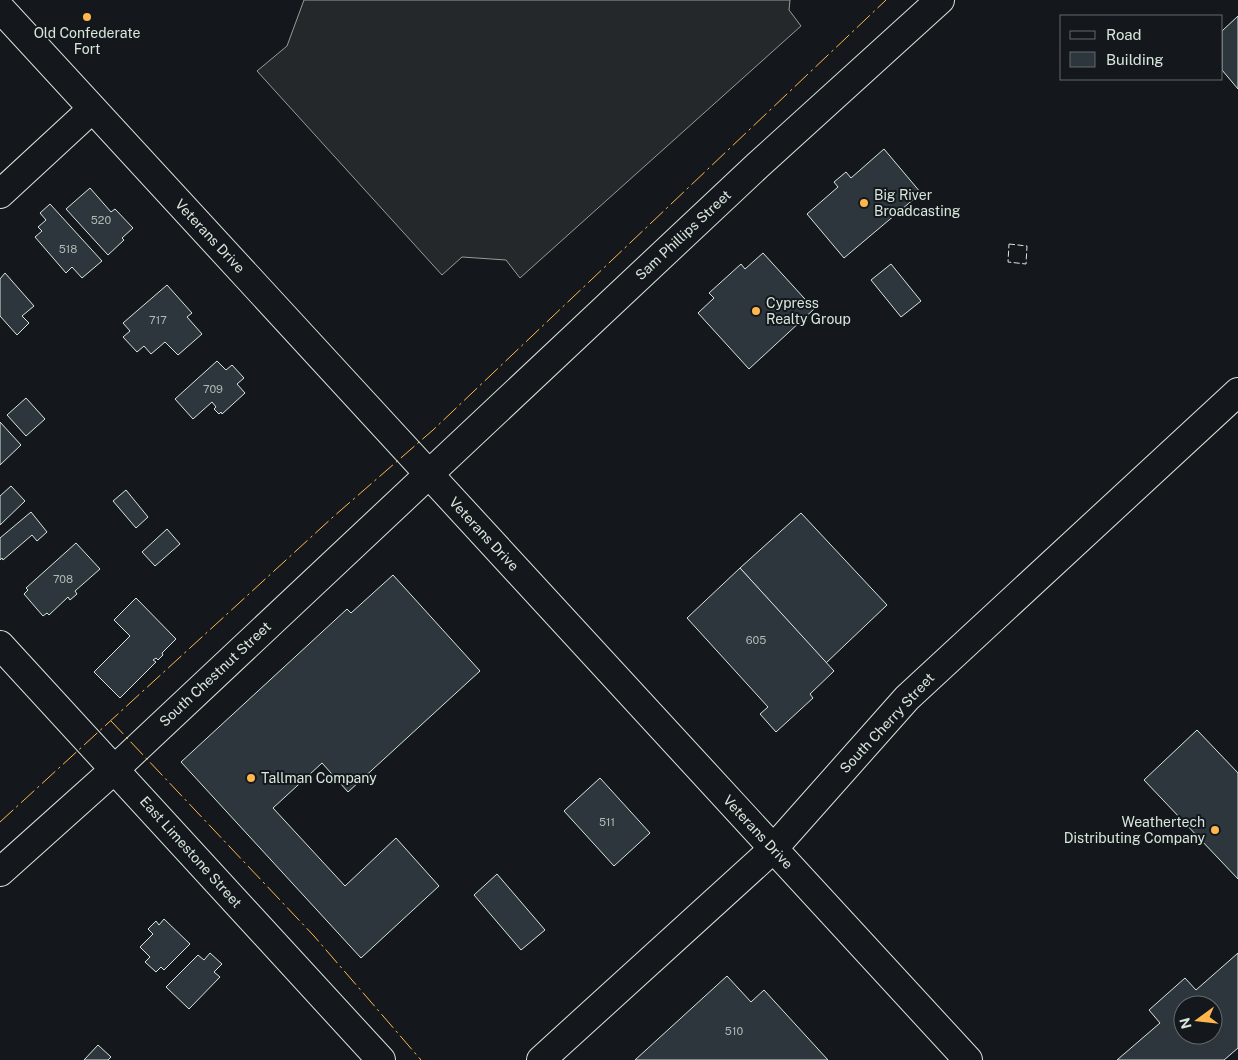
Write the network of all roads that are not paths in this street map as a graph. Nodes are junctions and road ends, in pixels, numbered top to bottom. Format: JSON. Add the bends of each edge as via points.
{"nodes":[{"id":1,"x":940,"y":0,"type":"edge"},
{"id":2,"x":0,"y":8,"type":"edge"},
{"id":3,"x":92,"y":109,"type":"junction"},
{"id":4,"x":0,"y":194,"type":"edge"},
{"id":5,"x":1238,"y":392,"type":"edge"},
{"id":6,"x":428,"y":473,"type":"junction"},
{"id":7,"x":0,"y":645,"type":"edge"},
{"id":8,"x":114,"y":769,"type":"junction"},
{"id":9,"x":773,"y":849,"type":"junction"},
{"id":10,"x":0,"y":872,"type":"edge"},
{"id":11,"x":381,"y":1060,"type":"edge"},
{"id":12,"x":541,"y":1060,"type":"edge"},
{"id":13,"x":968,"y":1060,"type":"edge"}],
"edges":[{"from":1,"to":6,"type":"street","name":"Sam Phillips Street"},
{"from":2,"to":3,"type":"street","name":"Veterans Drive"},
{"from":3,"to":4,"type":"street"},
{"from":3,"to":6,"type":"street","name":"Veterans Drive"},
{"from":5,"to":9,"type":"street","name":"South Cherry Street","via":[[907,698]]},
{"from":6,"to":8,"type":"street","name":"South Chestnut Street"},
{"from":6,"to":9,"type":"street","name":"Veterans Drive"},
{"from":7,"to":8,"type":"street","name":"East Limestone Street"},
{"from":8,"to":10,"type":"street","name":"South Chestnut Street"},
{"from":8,"to":11,"type":"street","name":"East Limestone Street"},
{"from":9,"to":12,"type":"street","name":"South Cherry Street"},
{"from":9,"to":13,"type":"street","name":"Veterans Drive"}]}
